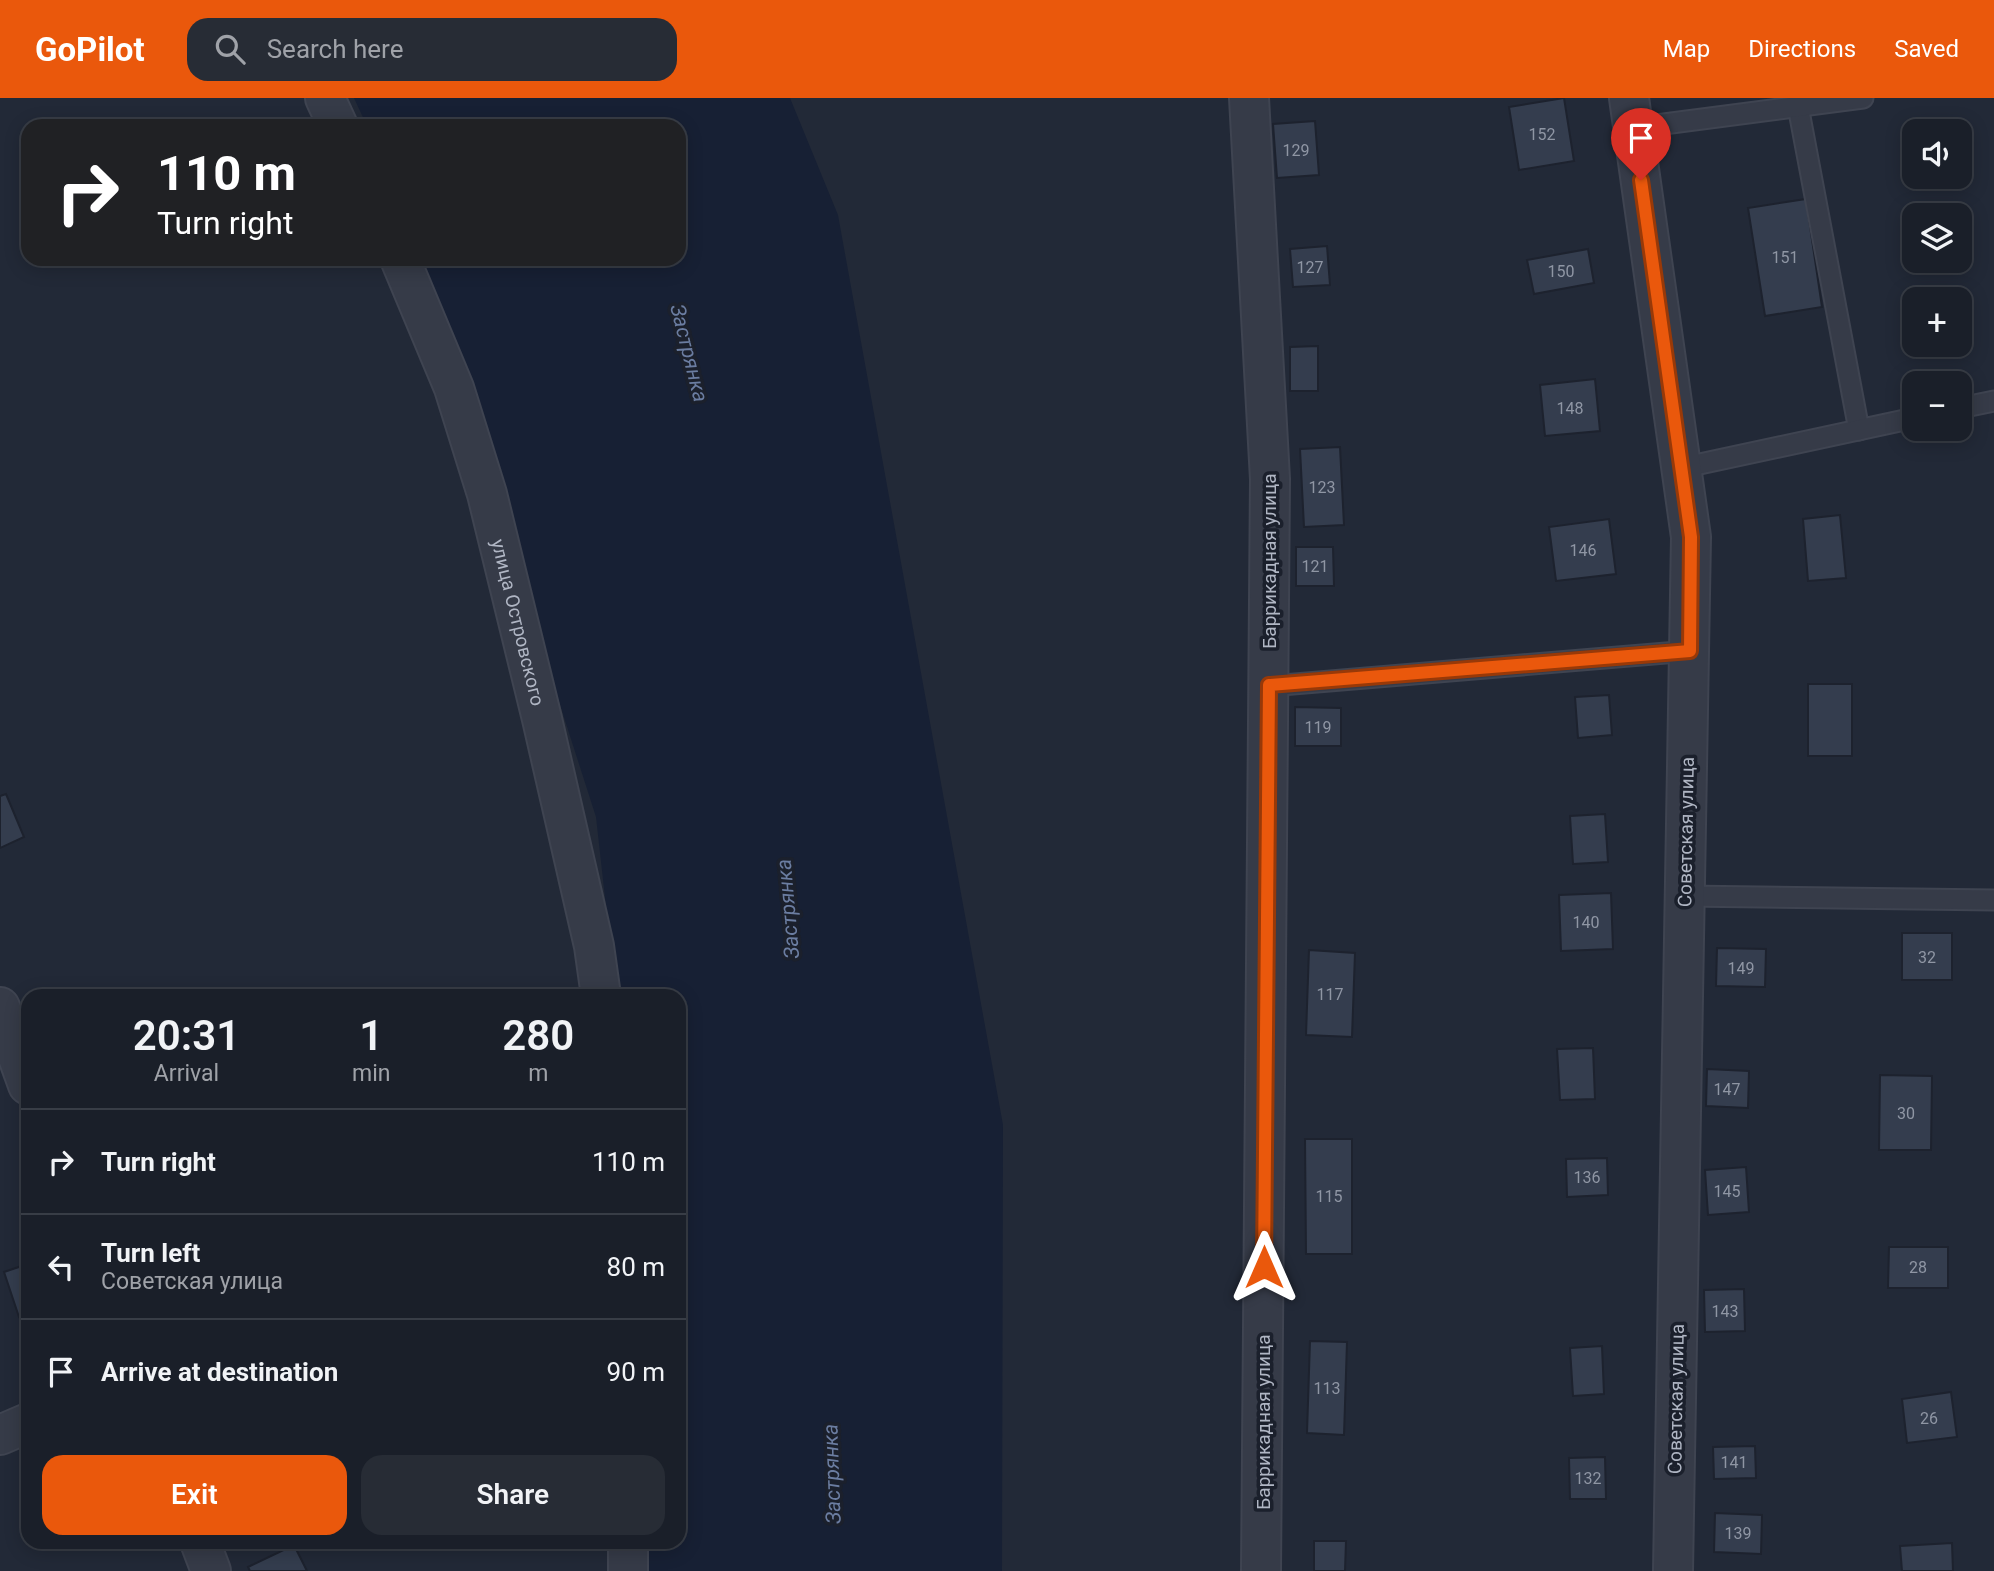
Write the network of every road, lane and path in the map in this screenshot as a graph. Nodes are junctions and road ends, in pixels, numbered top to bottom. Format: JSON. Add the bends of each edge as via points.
{"nodes":[{"id":1,"x":325,"y":98,"type":"edge"},
{"id":2,"x":1249,"y":98,"type":"edge"},
{"id":3,"x":1863,"y":98,"type":"edge"},
{"id":4,"x":1798,"y":106,"type":"junction"},
{"id":5,"x":1631,"y":113,"type":"edge"},
{"id":6,"x":335,"y":119,"type":"edge"},
{"id":7,"x":403,"y":266,"type":"edge"},
{"id":8,"x":1994,"y":401,"type":"edge"},
{"id":9,"x":1972,"y":406,"type":"edge"},
{"id":10,"x":1902,"y":420,"type":"edge"},
{"id":11,"x":1859,"y":429,"type":"junction"},
{"id":12,"x":1681,"y":468,"type":"junction"},
{"id":13,"x":1690,"y":651,"type":"junction"},
{"id":14,"x":1269,"y":685,"type":"junction"},
{"id":15,"x":1685,"y":896,"type":"junction"},
{"id":16,"x":1994,"y":900,"type":"edge"},
{"id":17,"x":600,"y":989,"type":"edge"},
{"id":18,"x":0,"y":1007,"type":"edge"},
{"id":19,"x":21,"y":1066,"type":"edge"},
{"id":20,"x":21,"y":1426,"type":"edge"},
{"id":21,"x":0,"y":1435,"type":"edge"},
{"id":22,"x":203,"y":1549,"type":"edge"},
{"id":23,"x":628,"y":1549,"type":"edge"},
{"id":24,"x":211,"y":1571,"type":"edge"},
{"id":25,"x":628,"y":1571,"type":"edge"},
{"id":26,"x":1261,"y":1571,"type":"edge"},
{"id":27,"x":1673,"y":1571,"type":"edge"}],
"edges":[{"from":1,"to":6,"type":"street"},
{"from":2,"to":14,"type":"street","name":"Баррикадная улица","via":[[1270,479]]},
{"from":3,"to":4,"type":"lane"},
{"from":4,"to":5,"type":"lane"},
{"from":4,"to":11,"type":"lane"},
{"from":5,"to":12,"type":"street","name":"Советская улица"},
{"from":7,"to":17,"type":"street","name":"улица Островского","via":[[454,388],[487,494],[591,932]]},
{"from":8,"to":9,"type":"lane"},
{"from":10,"to":11,"type":"lane"},
{"from":11,"to":12,"type":"lane"},
{"from":12,"to":13,"type":"street","name":"Советская улица","via":[[1691,537]]},
{"from":13,"to":14,"type":"lane"},
{"from":13,"to":15,"type":"street","name":"Советская улица"},
{"from":14,"to":26,"type":"street","name":"Баррикадная улица"},
{"from":15,"to":16,"type":"lane"},
{"from":15,"to":27,"type":"street","name":"Советская улица"},
{"from":18,"to":19,"type":"street"},
{"from":20,"to":21,"type":"street"},
{"from":22,"to":24,"type":"street"},
{"from":23,"to":25,"type":"street"}]}
